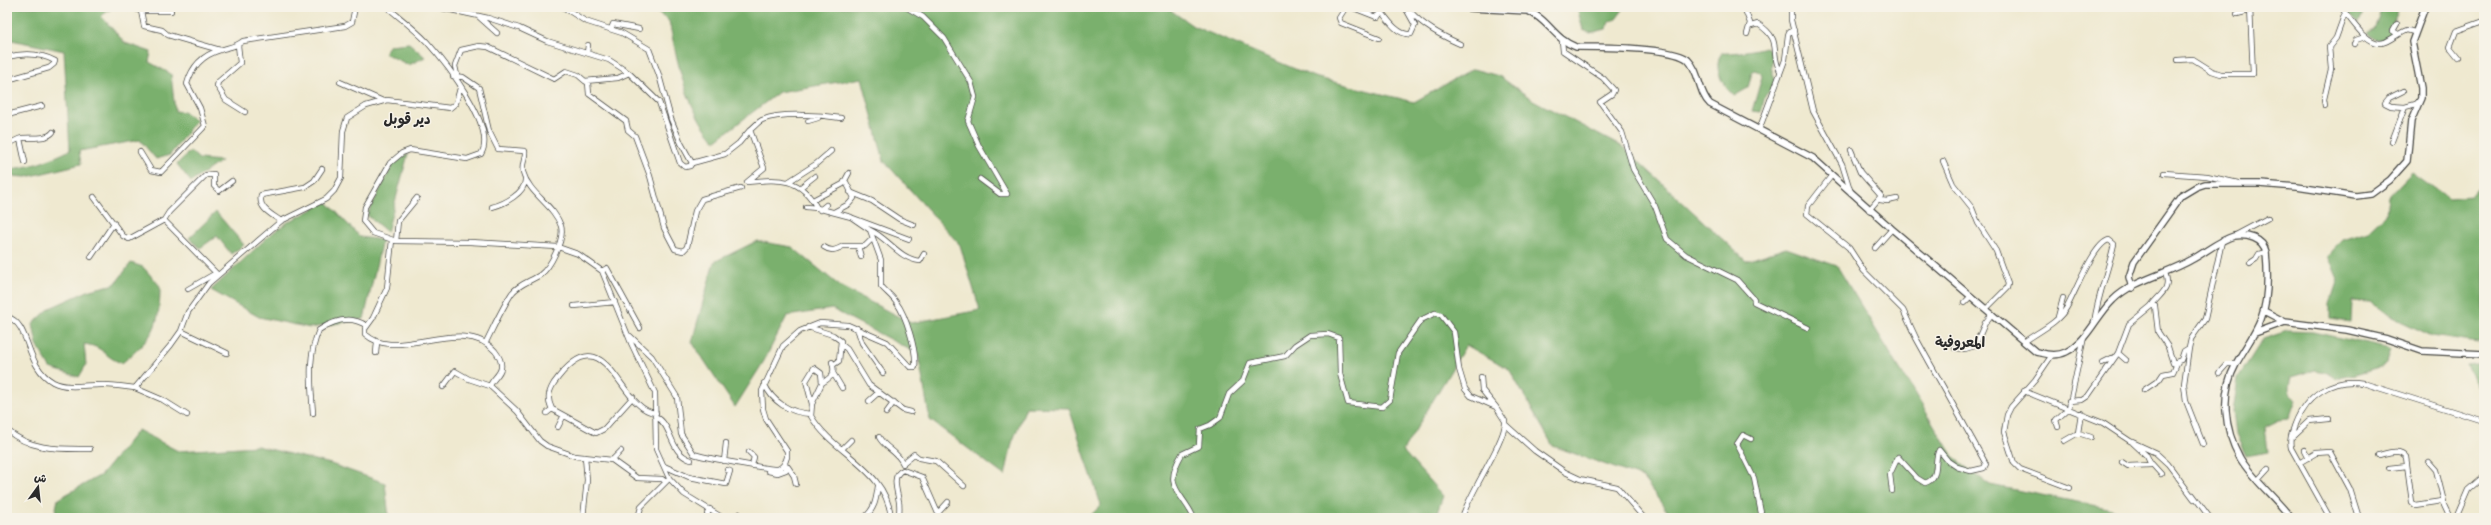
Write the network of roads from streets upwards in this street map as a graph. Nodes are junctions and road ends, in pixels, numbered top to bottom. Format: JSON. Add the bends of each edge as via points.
{"nodes":[{"id":1,"x":131,"y":7,"type":"edge"},
{"id":2,"x":355,"y":7,"type":"edge"},
{"id":3,"x":387,"y":7,"type":"edge"},
{"id":4,"x":437,"y":7,"type":"edge"},
{"id":5,"x":574,"y":7,"type":"edge"},
{"id":6,"x":906,"y":7,"type":"edge"},
{"id":7,"x":1346,"y":7,"type":"edge"},
{"id":8,"x":1351,"y":7,"type":"edge"},
{"id":9,"x":1378,"y":7,"type":"edge"},
{"id":10,"x":1406,"y":7,"type":"edge"},
{"id":11,"x":1449,"y":7,"type":"edge"},
{"id":12,"x":1744,"y":7,"type":"edge"},
{"id":13,"x":1791,"y":7,"type":"edge"},
{"id":14,"x":2341,"y":7,"type":"edge"},
{"id":15,"x":2425,"y":7,"type":"edge"},
{"id":16,"x":566,"y":8,"type":"edge"},
{"id":17,"x":583,"y":8,"type":"dead end"},
{"id":18,"x":1513,"y":8,"type":"edge"},
{"id":19,"x":2249,"y":9,"type":"edge"},
{"id":20,"x":141,"y":11,"type":"junction"},
{"id":21,"x":170,"y":11,"type":"dead end"},
{"id":22,"x":1381,"y":12,"type":"junction"},
{"id":23,"x":2345,"y":12,"type":"junction"},
{"id":24,"x":2237,"y":14,"type":"dead end"},
{"id":25,"x":478,"y":16,"type":"junction"},
{"id":26,"x":2484,"y":21,"type":"edge"},
{"id":27,"x":2397,"y":24,"type":"dead end"},
{"id":28,"x":1751,"y":26,"type":"junction"},
{"id":29,"x":611,"y":29,"type":"junction"},
{"id":30,"x":638,"y":29,"type":"dead end"},
{"id":31,"x":1794,"y":30,"type":"junction"},
{"id":32,"x":2414,"y":32,"type":"junction"},
{"id":33,"x":497,"y":33,"type":"dead end"},
{"id":34,"x":1747,"y":34,"type":"dead end"},
{"id":35,"x":2398,"y":34,"type":"junction"},
{"id":36,"x":2365,"y":37,"type":"junction"},
{"id":37,"x":1379,"y":38,"type":"dead end"},
{"id":38,"x":1562,"y":41,"type":"junction"},
{"id":39,"x":1460,"y":44,"type":"dead end"},
{"id":40,"x":2354,"y":44,"type":"dead end"},
{"id":41,"x":238,"y":45,"type":"junction"},
{"id":42,"x":588,"y":45,"type":"dead end"},
{"id":43,"x":220,"y":50,"type":"junction"},
{"id":44,"x":587,"y":53,"type":"junction"},
{"id":45,"x":7,"y":57,"type":"edge"},
{"id":46,"x":2458,"y":57,"type":"dead end"},
{"id":47,"x":2178,"y":60,"type":"dead end"},
{"id":48,"x":1780,"y":71,"type":"junction"},
{"id":49,"x":629,"y":73,"type":"junction"},
{"id":50,"x":455,"y":76,"type":"junction"},
{"id":51,"x":7,"y":80,"type":"edge"},
{"id":52,"x":585,"y":81,"type":"junction"},
{"id":53,"x":340,"y":82,"type":"dead end"},
{"id":54,"x":460,"y":88,"type":"junction"},
{"id":55,"x":2403,"y":91,"type":"dead end"},
{"id":56,"x":2421,"y":98,"type":"junction"},
{"id":57,"x":383,"y":101,"type":"junction"},
{"id":58,"x":42,"y":106,"type":"dead end"},
{"id":59,"x":2325,"y":106,"type":"dead end"},
{"id":60,"x":2405,"y":107,"type":"junction"},
{"id":61,"x":245,"y":112,"type":"dead end"},
{"id":62,"x":7,"y":115,"type":"edge"},
{"id":63,"x":828,"y":116,"type":"junction"},
{"id":64,"x":841,"y":118,"type":"dead end"},
{"id":65,"x":808,"y":121,"type":"dead end"},
{"id":66,"x":750,"y":130,"type":"junction"},
{"id":67,"x":1759,"y":130,"type":"junction"},
{"id":68,"x":54,"y":132,"type":"dead end"},
{"id":69,"x":20,"y":139,"type":"junction"},
{"id":70,"x":2392,"y":141,"type":"dead end"},
{"id":71,"x":7,"y":144,"type":"edge"},
{"id":72,"x":1851,"y":150,"type":"dead end"},
{"id":73,"x":831,"y":151,"type":"dead end"},
{"id":74,"x":140,"y":152,"type":"dead end"},
{"id":75,"x":1943,"y":161,"type":"dead end"},
{"id":76,"x":25,"y":162,"type":"dead end"},
{"id":77,"x":692,"y":163,"type":"junction"},
{"id":78,"x":322,"y":169,"type":"dead end"},
{"id":79,"x":849,"y":173,"type":"dead end"},
{"id":80,"x":2164,"y":173,"type":"dead end"},
{"id":81,"x":1832,"y":175,"type":"junction"},
{"id":82,"x":815,"y":176,"type":"dead end"},
{"id":83,"x":525,"y":179,"type":"junction"},
{"id":84,"x":980,"y":179,"type":"dead end"},
{"id":85,"x":232,"y":181,"type":"dead end"},
{"id":86,"x":788,"y":182,"type":"junction"},
{"id":87,"x":846,"y":182,"type":"junction"},
{"id":88,"x":2242,"y":184,"type":"junction"},
{"id":89,"x":801,"y":187,"type":"junction"},
{"id":90,"x":741,"y":188,"type":"dead end"},
{"id":91,"x":1851,"y":193,"type":"junction"},
{"id":92,"x":850,"y":194,"type":"junction"},
{"id":93,"x":94,"y":197,"type":"dead end"},
{"id":94,"x":417,"y":198,"type":"dead end"},
{"id":95,"x":1897,"y":199,"type":"dead end"},
{"id":96,"x":812,"y":200,"type":"junction"},
{"id":97,"x":1880,"y":200,"type":"junction"},
{"id":98,"x":826,"y":205,"type":"dead end"},
{"id":99,"x":492,"y":207,"type":"dead end"},
{"id":100,"x":806,"y":207,"type":"dead end"},
{"id":101,"x":818,"y":209,"type":"junction"},
{"id":102,"x":1870,"y":210,"type":"junction"},
{"id":103,"x":834,"y":212,"type":"junction"},
{"id":104,"x":852,"y":217,"type":"junction"},
{"id":105,"x":2268,"y":218,"type":"dead end"},
{"id":106,"x":164,"y":220,"type":"junction"},
{"id":107,"x":281,"y":222,"type":"junction"},
{"id":108,"x":114,"y":223,"type":"junction"},
{"id":109,"x":914,"y":225,"type":"dead end"},
{"id":110,"x":1892,"y":229,"type":"junction"},
{"id":111,"x":870,"y":230,"type":"junction"},
{"id":112,"x":2234,"y":236,"type":"junction"},
{"id":113,"x":872,"y":239,"type":"junction"},
{"id":114,"x":908,"y":239,"type":"dead end"},
{"id":115,"x":394,"y":241,"type":"junction"},
{"id":116,"x":2222,"y":241,"type":"junction"},
{"id":117,"x":858,"y":246,"type":"junction"},
{"id":118,"x":558,"y":247,"type":"junction"},
{"id":119,"x":824,"y":247,"type":"dead end"},
{"id":120,"x":1875,"y":248,"type":"dead end"},
{"id":121,"x":2266,"y":252,"type":"junction"},
{"id":122,"x":924,"y":254,"type":"dead end"},
{"id":123,"x":91,"y":257,"type":"dead end"},
{"id":124,"x":861,"y":257,"type":"dead end"},
{"id":125,"x":2250,"y":263,"type":"dead end"},
{"id":126,"x":602,"y":271,"type":"junction"},
{"id":127,"x":2165,"y":273,"type":"junction"},
{"id":128,"x":217,"y":274,"type":"junction"},
{"id":129,"x":188,"y":288,"type":"dead end"},
{"id":130,"x":2132,"y":288,"type":"junction"},
{"id":131,"x":1970,"y":296,"type":"junction"},
{"id":132,"x":2063,"y":298,"type":"dead end"},
{"id":133,"x":615,"y":302,"type":"junction"},
{"id":134,"x":1964,"y":303,"type":"dead end"},
{"id":135,"x":574,"y":306,"type":"dead end"},
{"id":136,"x":2151,"y":306,"type":"junction"},
{"id":137,"x":1986,"y":309,"type":"junction"},
{"id":138,"x":2264,"y":311,"type":"junction"},
{"id":139,"x":1992,"y":314,"type":"junction"},
{"id":140,"x":7,"y":317,"type":"edge"},
{"id":141,"x":2056,"y":320,"type":"junction"},
{"id":142,"x":2285,"y":322,"type":"junction"},
{"id":143,"x":2094,"y":324,"type":"junction"},
{"id":144,"x":367,"y":326,"type":"junction"},
{"id":145,"x":2128,"y":326,"type":"junction"},
{"id":146,"x":808,"y":327,"type":"junction"},
{"id":147,"x":640,"y":328,"type":"dead end"},
{"id":148,"x":856,"y":328,"type":"junction"},
{"id":149,"x":1808,"y":328,"type":"dead end"},
{"id":150,"x":2133,"y":328,"type":"dead end"},
{"id":151,"x":181,"y":331,"type":"junction"},
{"id":152,"x":2255,"y":333,"type":"junction"},
{"id":153,"x":630,"y":336,"type":"junction"},
{"id":154,"x":2084,"y":337,"type":"junction"},
{"id":155,"x":377,"y":342,"type":"junction"},
{"id":156,"x":486,"y":342,"type":"junction"},
{"id":157,"x":2024,"y":342,"type":"junction"},
{"id":158,"x":842,"y":345,"type":"junction"},
{"id":159,"x":1955,"y":348,"type":"dead end"},
{"id":160,"x":2189,"y":348,"type":"junction"},
{"id":161,"x":2118,"y":352,"type":"junction"},
{"id":162,"x":227,"y":353,"type":"dead end"},
{"id":163,"x":376,"y":353,"type":"dead end"},
{"id":164,"x":2484,"y":354,"type":"edge"},
{"id":165,"x":2052,"y":355,"type":"junction"},
{"id":166,"x":2126,"y":360,"type":"dead end"},
{"id":167,"x":2102,"y":363,"type":"dead end"},
{"id":168,"x":2177,"y":363,"type":"junction"},
{"id":169,"x":2236,"y":364,"type":"junction"},
{"id":170,"x":883,"y":373,"type":"dead end"},
{"id":171,"x":2219,"y":373,"type":"dead end"},
{"id":172,"x":833,"y":374,"type":"junction"},
{"id":173,"x":1481,"y":376,"type":"dead end"},
{"id":174,"x":822,"y":382,"type":"junction"},
{"id":175,"x":764,"y":383,"type":"junction"},
{"id":176,"x":490,"y":386,"type":"junction"},
{"id":177,"x":443,"y":387,"type":"dead end"},
{"id":178,"x":135,"y":388,"type":"junction"},
{"id":179,"x":842,"y":388,"type":"dead end"},
{"id":180,"x":2144,"y":390,"type":"dead end"},
{"id":181,"x":2024,"y":391,"type":"junction"},
{"id":182,"x":879,"y":392,"type":"junction"},
{"id":183,"x":633,"y":397,"type":"junction"},
{"id":184,"x":2069,"y":400,"type":"junction"},
{"id":185,"x":869,"y":401,"type":"dead end"},
{"id":186,"x":894,"y":402,"type":"junction"},
{"id":187,"x":812,"y":404,"type":"junction"},
{"id":188,"x":1496,"y":407,"type":"junction"},
{"id":189,"x":2068,"y":408,"type":"junction"},
{"id":190,"x":552,"y":409,"type":"junction"},
{"id":191,"x":911,"y":412,"type":"dead end"},
{"id":192,"x":313,"y":413,"type":"dead end"},
{"id":193,"x":547,"y":413,"type":"dead end"},
{"id":194,"x":886,"y":413,"type":"dead end"},
{"id":195,"x":2081,"y":413,"type":"junction"},
{"id":196,"x":811,"y":414,"type":"junction"},
{"id":197,"x":187,"y":415,"type":"dead end"},
{"id":198,"x":656,"y":415,"type":"junction"},
{"id":199,"x":563,"y":417,"type":"junction"},
{"id":200,"x":2329,"y":419,"type":"dead end"},
{"id":201,"x":2484,"y":421,"type":"edge"},
{"id":202,"x":1506,"y":425,"type":"junction"},
{"id":203,"x":558,"y":427,"type":"dead end"},
{"id":204,"x":2058,"y":427,"type":"dead end"},
{"id":205,"x":7,"y":430,"type":"edge"},
{"id":206,"x":2078,"y":433,"type":"junction"},
{"id":207,"x":879,"y":437,"type":"dead end"},
{"id":208,"x":2091,"y":437,"type":"dead end"},
{"id":209,"x":1752,"y":439,"type":"dead end"},
{"id":210,"x":851,"y":440,"type":"dead end"},
{"id":211,"x":2290,"y":440,"type":"junction"},
{"id":212,"x":2064,"y":441,"type":"dead end"},
{"id":213,"x":2130,"y":441,"type":"junction"},
{"id":214,"x":726,"y":443,"type":"dead end"},
{"id":215,"x":2203,"y":444,"type":"dead end"},
{"id":216,"x":842,"y":448,"type":"junction"},
{"id":217,"x":90,"y":449,"type":"dead end"},
{"id":218,"x":2304,"y":450,"type":"dead end"},
{"id":219,"x":621,"y":451,"type":"dead end"},
{"id":220,"x":749,"y":452,"type":"dead end"},
{"id":221,"x":2379,"y":455,"type":"dead end"},
{"id":222,"x":586,"y":457,"type":"junction"},
{"id":223,"x":2308,"y":458,"type":"junction"},
{"id":224,"x":612,"y":460,"type":"junction"},
{"id":225,"x":691,"y":460,"type":"dead end"},
{"id":226,"x":724,"y":461,"type":"junction"},
{"id":227,"x":785,"y":462,"type":"junction"},
{"id":228,"x":903,"y":462,"type":"junction"},
{"id":229,"x":2122,"y":462,"type":"dead end"},
{"id":230,"x":2429,"y":462,"type":"dead end"},
{"id":231,"x":745,"y":463,"type":"junction"},
{"id":232,"x":2299,"y":463,"type":"junction"},
{"id":233,"x":2152,"y":464,"type":"junction"},
{"id":234,"x":663,"y":465,"type":"junction"},
{"id":235,"x":752,"y":465,"type":"junction"},
{"id":236,"x":2407,"y":466,"type":"junction"},
{"id":237,"x":788,"y":467,"type":"junction"},
{"id":238,"x":2389,"y":468,"type":"dead end"},
{"id":239,"x":2268,"y":469,"type":"dead end"},
{"id":240,"x":727,"y":470,"type":"dead end"},
{"id":241,"x":900,"y":471,"type":"junction"},
{"id":242,"x":2161,"y":474,"type":"dead end"},
{"id":243,"x":2484,"y":476,"type":"edge"},
{"id":244,"x":667,"y":480,"type":"junction"},
{"id":245,"x":2257,"y":480,"type":"junction"},
{"id":246,"x":796,"y":484,"type":"dead end"},
{"id":247,"x":2181,"y":485,"type":"junction"},
{"id":248,"x":878,"y":486,"type":"junction"},
{"id":249,"x":964,"y":486,"type":"dead end"},
{"id":250,"x":2070,"y":488,"type":"dead end"},
{"id":251,"x":1892,"y":491,"type":"dead end"},
{"id":252,"x":2194,"y":499,"type":"dead end"},
{"id":253,"x":948,"y":502,"type":"dead end"},
{"id":254,"x":2444,"y":502,"type":"junction"},
{"id":255,"x":710,"y":510,"type":"junction"},
{"id":256,"x":738,"y":514,"type":"dead end"},
{"id":257,"x":939,"y":516,"type":"edge"},
{"id":258,"x":583,"y":518,"type":"edge"},
{"id":259,"x":638,"y":518,"type":"edge"},
{"id":260,"x":710,"y":518,"type":"edge"},
{"id":261,"x":723,"y":518,"type":"edge"},
{"id":262,"x":733,"y":518,"type":"edge"},
{"id":263,"x":864,"y":518,"type":"edge"},
{"id":264,"x":891,"y":518,"type":"edge"},
{"id":265,"x":899,"y":518,"type":"edge"},
{"id":266,"x":1194,"y":518,"type":"edge"},
{"id":267,"x":1462,"y":518,"type":"edge"},
{"id":268,"x":1644,"y":518,"type":"edge"},
{"id":269,"x":1762,"y":518,"type":"edge"},
{"id":270,"x":2210,"y":518,"type":"edge"},
{"id":271,"x":2291,"y":518,"type":"edge"},
{"id":272,"x":2330,"y":518,"type":"edge"},
{"id":273,"x":2359,"y":518,"type":"edge"},
{"id":274,"x":2450,"y":518,"type":"edge"},
{"id":275,"x":2456,"y":518,"type":"edge"}],
"edges":[{"from":1,"to":20,"type":"street"},
{"from":2,"to":41,"type":"street","via":[[352,22],[345,26],[258,38],[243,41]]},
{"from":3,"to":50,"type":"street","via":[[427,42]]},
{"from":4,"to":25,"type":"street"},
{"from":5,"to":17,"type":"street"},
{"from":6,"to":84,"type":"street","via":[[923,17],[944,38],[971,82],[975,97],[968,121],[979,146],[1007,194],[1000,194]]},
{"from":7,"to":37,"type":"street","via":[[1339,18],[1341,23]]},
{"from":8,"to":22,"type":"street","via":[[1374,16]]},
{"from":9,"to":22,"type":"street"},
{"from":10,"to":22,"type":"street","via":[[1415,25],[1412,34],[1401,32]]},
{"from":10,"to":39,"type":"street","via":[[1422,23]]},
{"from":11,"to":18,"type":"street"},
{"from":12,"to":28,"type":"street"},
{"from":13,"to":31,"type":"street"},
{"from":14,"to":23,"type":"street"},
{"from":15,"to":32,"type":"street"},
{"from":16,"to":29,"type":"street","via":[[585,22]]},
{"from":18,"to":38,"type":"street","via":[[1537,15]]},
{"from":19,"to":24,"type":"street"},
{"from":19,"to":47,"type":"street","via":[[2253,74],[2216,73],[2193,59]]},
{"from":20,"to":21,"type":"street"},
{"from":20,"to":43,"type":"street","via":[[144,26],[162,30],[168,36]]},
{"from":23,"to":36,"type":"street"},
{"from":23,"to":59,"type":"street","via":[[2336,38],[2329,47],[2331,70],[2324,99]]},
{"from":25,"to":33,"type":"street"},
{"from":25,"to":44,"type":"street"},
{"from":26,"to":46,"type":"street","via":[[2456,31],[2450,47]]},
{"from":27,"to":35,"type":"street","via":[[2393,31]]},
{"from":28,"to":34,"type":"street"},
{"from":28,"to":48,"type":"street","via":[[1758,24],[1772,35],[1777,48],[1776,62]]},
{"from":29,"to":30,"type":"street","via":[[614,24]]},
{"from":29,"to":77,"type":"street","via":[[641,42],[651,52],[671,119],[680,143]]},
{"from":31,"to":48,"type":"street","via":[[1789,32],[1787,52]]},
{"from":31,"to":91,"type":"street","via":[[1813,111],[1842,164]]},
{"from":32,"to":35,"type":"street","via":[[2407,30]]},
{"from":32,"to":56,"type":"street","via":[[2412,47]]},
{"from":35,"to":36,"type":"street","via":[[2380,44]]},
{"from":36,"to":40,"type":"street","via":[[2356,40]]},
{"from":38,"to":67,"type":"street","via":[[1576,47],[1667,52],[1683,56],[1693,66],[1707,101]]},
{"from":38,"to":149,"type":"street","via":[[1563,51],[1603,78],[1614,90],[1600,102],[1622,132],[1633,169],[1655,206],[1667,239],[1686,255],[1737,280],[1754,302]]},
{"from":41,"to":43,"type":"street"},
{"from":41,"to":61,"type":"street","via":[[242,57],[240,63],[218,82],[217,86],[226,100]]},
{"from":42,"to":44,"type":"street"},
{"from":43,"to":74,"type":"street","via":[[196,64],[187,84],[204,117],[205,126],[161,172],[151,170]]},
{"from":44,"to":49,"type":"street","via":[[609,60]]},
{"from":45,"to":51,"type":"street","via":[[36,54],[54,61],[49,68]]},
{"from":48,"to":67,"type":"street"},
{"from":49,"to":52,"type":"street","via":[[618,78]]},
{"from":49,"to":77,"type":"street","via":[[659,102],[680,163],[685,167]]},
{"from":50,"to":52,"type":"street","via":[[455,66],[461,50],[483,46],[554,80],[568,71]]},
{"from":50,"to":54,"type":"street"},
{"from":50,"to":83,"type":"street","via":[[470,81],[479,88],[489,131],[498,149],[525,151],[522,167]]},
{"from":52,"to":90,"type":"street","via":[[588,83],[589,94],[626,121],[628,130],[635,136],[650,176],[664,228],[675,250],[683,251],[687,247],[695,212],[702,199]]},
{"from":53,"to":57,"type":"street"},
{"from":54,"to":57,"type":"street","via":[[456,103],[450,108]]},
{"from":54,"to":115,"type":"street","via":[[482,125],[485,140],[483,150],[477,156],[467,159],[407,150],[394,159],[365,207],[363,218],[368,230]]},
{"from":55,"to":60,"type":"street","via":[[2385,103]]},
{"from":56,"to":60,"type":"street","via":[[2416,104]]},
{"from":56,"to":88,"type":"street","via":[[2411,121],[2406,161],[2390,180],[2371,194],[2347,195],[2298,187]]},
{"from":57,"to":107,"type":"street","via":[[361,109],[345,123],[341,176],[334,191],[326,199]]},
{"from":58,"to":62,"type":"street"},
{"from":60,"to":70,"type":"street"},
{"from":63,"to":64,"type":"street"},
{"from":63,"to":65,"type":"street"},
{"from":63,"to":66,"type":"street","via":[[772,118],[762,120]]},
{"from":66,"to":77,"type":"street","via":[[740,143],[725,154]]},
{"from":66,"to":86,"type":"street","via":[[764,168],[747,182]]},
{"from":67,"to":81,"type":"street","via":[[1813,158]]},
{"from":68,"to":69,"type":"street","via":[[49,136]]},
{"from":69,"to":71,"type":"street"},
{"from":69,"to":76,"type":"street"},
{"from":72,"to":97,"type":"street","via":[[1860,172],[1880,193]]},
{"from":73,"to":86,"type":"street"},
{"from":75,"to":137,"type":"street","via":[[1953,184],[1972,208],[1978,223],[1996,251],[2008,284]]},
{"from":78,"to":107,"type":"street","via":[[314,181],[305,186],[260,195],[263,208]]},
{"from":79,"to":87,"type":"street"},
{"from":80,"to":88,"type":"street","via":[[2207,176]]},
{"from":81,"to":91,"type":"street"},
{"from":81,"to":251,"type":"street","via":[[1808,206],[1807,214],[1850,248],[1864,271],[1903,310],[1986,464],[1984,468],[1971,472],[1951,464],[1939,450],[1937,468],[1932,478],[1925,483],[1898,457],[1890,474]]},
{"from":82,"to":89,"type":"street"},
{"from":83,"to":99,"type":"street","via":[[525,184],[509,201]]},
{"from":83,"to":118,"type":"street","via":[[558,219],[562,230]]},
{"from":85,"to":106,"type":"street","via":[[219,192],[214,186],[214,174],[206,175]]},
{"from":86,"to":89,"type":"street"},
{"from":87,"to":92,"type":"street"},
{"from":87,"to":96,"type":"street"},
{"from":88,"to":130,"type":"street","via":[[2205,184],[2184,193],[2134,262],[2129,277]]},
{"from":89,"to":96,"type":"street"},
{"from":91,"to":102,"type":"street"},
{"from":92,"to":103,"type":"street","via":[[854,198],[849,204]]},
{"from":92,"to":109,"type":"street","via":[[872,201]]},
{"from":93,"to":108,"type":"street"},
{"from":94,"to":115,"type":"street","via":[[398,222]]},
{"from":95,"to":97,"type":"street"},
{"from":96,"to":101,"type":"street"},
{"from":97,"to":102,"type":"street"},
{"from":98,"to":101,"type":"street"},
{"from":100,"to":101,"type":"street"},
{"from":101,"to":103,"type":"street"},
{"from":102,"to":110,"type":"street"},
{"from":103,"to":104,"type":"street"},
{"from":104,"to":111,"type":"street"},
{"from":104,"to":114,"type":"street"},
{"from":105,"to":112,"type":"street"},
{"from":106,"to":108,"type":"street","via":[[129,239],[123,236]]},
{"from":106,"to":128,"type":"street"},
{"from":107,"to":128,"type":"street"},
{"from":108,"to":123,"type":"street"},
{"from":110,"to":120,"type":"street"},
{"from":110,"to":131,"type":"street"},
{"from":111,"to":113,"type":"street"},
{"from":111,"to":122,"type":"street","via":[[905,256],[920,261]]},
{"from":112,"to":116,"type":"street"},
{"from":112,"to":121,"type":"street","via":[[2256,239]]},
{"from":113,"to":117,"type":"street","via":[[865,246]]},
{"from":113,"to":148,"type":"street","via":[[881,260],[881,286],[899,306],[910,333],[915,367],[906,364],[887,342]]},
{"from":115,"to":118,"type":"street"},
{"from":115,"to":144,"type":"street","via":[[387,288]]},
{"from":116,"to":127,"type":"street"},
{"from":116,"to":160,"type":"street","via":[[2205,319],[2191,339]]},
{"from":117,"to":119,"type":"street","via":[[843,246],[830,250]]},
{"from":117,"to":124,"type":"street"},
{"from":118,"to":126,"type":"street","via":[[572,250]]},
{"from":118,"to":156,"type":"street","via":[[546,271],[512,294]]},
{"from":121,"to":125,"type":"street","via":[[2259,254]]},
{"from":121,"to":138,"type":"street"},
{"from":126,"to":133,"type":"street"},
{"from":126,"to":147,"type":"street","via":[[607,268]]},
{"from":127,"to":130,"type":"street"},
{"from":127,"to":136,"type":"street","via":[[2166,291]]},
{"from":128,"to":129,"type":"street"},
{"from":128,"to":151,"type":"street","via":[[188,312]]},
{"from":130,"to":143,"type":"street","via":[[2112,300]]},
{"from":131,"to":134,"type":"street"},
{"from":131,"to":137,"type":"street"},
{"from":132,"to":141,"type":"street"},
{"from":133,"to":135,"type":"street"},
{"from":133,"to":153,"type":"street"},
{"from":136,"to":145,"type":"street","via":[[2135,317]]},
{"from":136,"to":168,"type":"street","via":[[2155,306],[2158,332],[2168,346],[2173,363]]},
{"from":137,"to":139,"type":"street"},
{"from":138,"to":142,"type":"street"},
{"from":138,"to":152,"type":"street"},
{"from":139,"to":157,"type":"street"},
{"from":139,"to":159,"type":"street","via":[[1975,346]]},
{"from":140,"to":178,"type":"street","via":[[20,325],[33,362],[43,375],[53,382],[71,386],[105,384]]},
{"from":141,"to":143,"type":"street","via":[[2067,307],[2077,282],[2091,261],[2104,243],[2110,240],[2114,244],[2110,265],[2100,287]]},
{"from":141,"to":157,"type":"street"},
{"from":142,"to":152,"type":"street"},
{"from":142,"to":164,"type":"street","via":[[2347,330],[2387,339],[2422,351]]},
{"from":143,"to":154,"type":"street"},
{"from":144,"to":155,"type":"street","via":[[366,334]]},
{"from":144,"to":192,"type":"street","via":[[356,320],[341,320],[319,330],[310,360]]},
{"from":145,"to":150,"type":"street"},
{"from":145,"to":161,"type":"street"},
{"from":146,"to":148,"type":"street","via":[[820,323]]},
{"from":146,"to":158,"type":"street","via":[[833,335]]},
{"from":146,"to":175,"type":"street","via":[[783,346]]},
{"from":148,"to":170,"type":"street","via":[[862,343]]},
{"from":151,"to":162,"type":"street"},
{"from":151,"to":178,"type":"street"},
{"from":152,"to":169,"type":"street"},
{"from":153,"to":198,"type":"street","via":[[655,393]]},
{"from":153,"to":226,"type":"street","via":[[652,357],[677,397],[680,429],[686,445],[699,456]]},
{"from":154,"to":165,"type":"street","via":[[2064,353]]},
{"from":154,"to":184,"type":"street"},
{"from":155,"to":156,"type":"street","via":[[397,344],[461,337]]},
{"from":155,"to":163,"type":"street"},
{"from":156,"to":176,"type":"street","via":[[499,355],[502,364],[500,372]]},
{"from":157,"to":165,"type":"street","via":[[2036,352]]},
{"from":158,"to":172,"type":"street","via":[[839,361],[833,364]]},
{"from":158,"to":182,"type":"street","via":[[866,381]]},
{"from":160,"to":168,"type":"street","via":[[2184,351]]},
{"from":160,"to":215,"type":"street","via":[[2184,384],[2186,401]]},
{"from":161,"to":166,"type":"street"},
{"from":161,"to":167,"type":"street"},
{"from":161,"to":184,"type":"street","via":[[2088,396],[2082,400]]},
{"from":165,"to":181,"type":"street"},
{"from":168,"to":180,"type":"street","via":[[2173,372],[2163,374],[2159,380]]},
{"from":169,"to":171,"type":"street","via":[[2226,364]]},
{"from":169,"to":245,"type":"street","via":[[2226,394],[2228,426],[2239,456]]},
{"from":172,"to":174,"type":"street"},
{"from":172,"to":179,"type":"street"},
{"from":173,"to":188,"type":"street","via":[[1482,390]]},
{"from":174,"to":187,"type":"street"},
{"from":174,"to":187,"type":"street","via":[[821,373],[816,369],[812,370],[806,381]]},
{"from":175,"to":196,"type":"street","via":[[774,400],[794,410]]},
{"from":175,"to":227,"type":"street","via":[[763,409],[766,419],[787,451]]},
{"from":176,"to":177,"type":"street","via":[[455,371]]},
{"from":176,"to":222,"type":"street","via":[[517,411],[540,441],[566,454]]},
{"from":178,"to":197,"type":"street"},
{"from":181,"to":189,"type":"street"},
{"from":181,"to":250,"type":"street","via":[[2011,406],[2004,424],[2014,462],[2020,469],[2032,475]]},
{"from":182,"to":185,"type":"street"},
{"from":182,"to":186,"type":"street"},
{"from":183,"to":190,"type":"street","via":[[619,378],[599,359],[581,357],[562,372],[552,387],[548,396]]},
{"from":183,"to":198,"type":"street","via":[[645,410]]},
{"from":183,"to":199,"type":"street","via":[[600,432],[592,432]]},
{"from":184,"to":189,"type":"street"},
{"from":186,"to":191,"type":"street","via":[[902,410]]},
{"from":186,"to":194,"type":"street"},
{"from":187,"to":196,"type":"street"},
{"from":188,"to":202,"type":"street","via":[[1504,416]]},
{"from":188,"to":266,"type":"street","via":[[1471,396],[1465,389],[1459,369],[1454,332],[1441,315],[1434,313],[1424,317],[1402,347],[1395,363],[1390,400],[1382,407],[1348,403],[1340,374],[1339,338],[1328,334],[1310,335],[1285,356],[1250,363],[1244,381],[1229,394],[1220,418],[1200,429],[1199,446],[1182,454],[1172,476],[1173,485]]},
{"from":189,"to":195,"type":"street"},
{"from":189,"to":204,"type":"street","via":[[2056,420]]},
{"from":190,"to":193,"type":"street"},
{"from":190,"to":199,"type":"street"},
{"from":195,"to":206,"type":"street"},
{"from":195,"to":213,"type":"street","via":[[2103,423]]},
{"from":196,"to":216,"type":"street","via":[[814,421]]},
{"from":198,"to":225,"type":"street","via":[[678,454]]},
{"from":198,"to":234,"type":"street","via":[[656,444]]},
{"from":199,"to":203,"type":"street"},
{"from":200,"to":211,"type":"street","via":[[2309,420]]},
{"from":201,"to":211,"type":"street","via":[[2363,383],[2344,383],[2326,387],[2306,404]]},
{"from":202,"to":267,"type":"street"},
{"from":202,"to":268,"type":"street","via":[[1531,448],[1565,472],[1580,479],[1617,487]]},
{"from":205,"to":217,"type":"street","via":[[41,448]]},
{"from":206,"to":208,"type":"street"},
{"from":206,"to":212,"type":"street"},
{"from":207,"to":228,"type":"street"},
{"from":209,"to":269,"type":"street","via":[[1743,435],[1738,445],[1754,478]]},
{"from":210,"to":216,"type":"street"},
{"from":211,"to":232,"type":"street"},
{"from":213,"to":233,"type":"street"},
{"from":213,"to":247,"type":"street","via":[[2163,459],[2176,474]]},
{"from":214,"to":226,"type":"street"},
{"from":216,"to":248,"type":"street","via":[[866,469]]},
{"from":218,"to":223,"type":"street"},
{"from":219,"to":224,"type":"street"},
{"from":220,"to":235,"type":"street","via":[[754,457]]},
{"from":221,"to":236,"type":"street","via":[[2401,452],[2405,455]]},
{"from":222,"to":224,"type":"street"},
{"from":222,"to":258,"type":"street","via":[[587,480]]},
{"from":223,"to":232,"type":"street"},
{"from":223,"to":273,"type":"street","via":[[2316,453],[2330,452],[2350,489]]},
{"from":224,"to":244,"type":"street","via":[[632,476]]},
{"from":226,"to":231,"type":"street"},
{"from":227,"to":235,"type":"street","via":[[774,469]]},
{"from":227,"to":237,"type":"street"},
{"from":228,"to":241,"type":"street"},
{"from":228,"to":249,"type":"street","via":[[914,454],[919,458],[936,461]]},
{"from":229,"to":233,"type":"street","via":[[2128,466],[2148,467]]},
{"from":230,"to":254,"type":"street","via":[[2436,470]]},
{"from":231,"to":235,"type":"street"},
{"from":231,"to":237,"type":"street","via":[[746,466],[778,473]]},
{"from":232,"to":272,"type":"street"},
{"from":233,"to":242,"type":"street"},
{"from":234,"to":240,"type":"street","via":[[684,475],[720,484],[726,484],[730,471]]},
{"from":234,"to":244,"type":"street"},
{"from":236,"to":238,"type":"street"},
{"from":236,"to":254,"type":"street","via":[[2413,504]]},
{"from":237,"to":246,"type":"street"},
{"from":239,"to":245,"type":"street"},
{"from":241,"to":257,"type":"street","via":[[907,470],[922,477]]},
{"from":241,"to":265,"type":"street","via":[[894,488],[899,501]]},
{"from":243,"to":275,"type":"street","via":[[2468,490]]},
{"from":244,"to":255,"type":"street"},
{"from":244,"to":259,"type":"street","via":[[641,507]]},
{"from":245,"to":271,"type":"street"},
{"from":247,"to":252,"type":"street"},
{"from":247,"to":270,"type":"street","via":[[2199,502]]},
{"from":248,"to":263,"type":"street","via":[[876,504]]},
{"from":248,"to":264,"type":"street","via":[[887,500]]},
{"from":253,"to":257,"type":"street"},
{"from":254,"to":274,"type":"street"},
{"from":255,"to":260,"type":"street","via":[[707,514]]},
{"from":255,"to":261,"type":"street"},
{"from":256,"to":262,"type":"street"}]}
